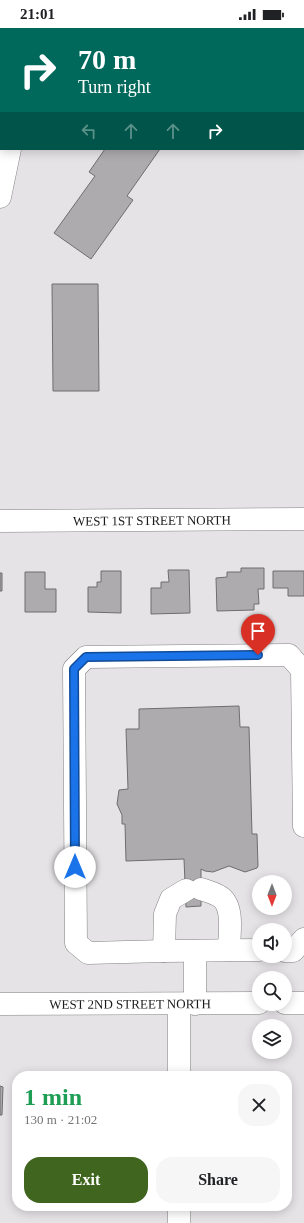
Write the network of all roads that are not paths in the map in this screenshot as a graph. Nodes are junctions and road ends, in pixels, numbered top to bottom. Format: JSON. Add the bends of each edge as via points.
{"nodes":[{"id":1,"x":10,"y":150,"type":"edge"},
{"id":2,"x":0,"y":197,"type":"edge"},
{"id":3,"x":304,"y":519,"type":"edge"},
{"id":4,"x":0,"y":521,"type":"edge"},
{"id":5,"x":304,"y":826,"type":"edge"},
{"id":6,"x":304,"y":939,"type":"edge"},
{"id":7,"x":229,"y":950,"type":"junction"},
{"id":8,"x":252,"y":950,"type":"edge"},
{"id":9,"x":164,"y":951,"type":"junction"},
{"id":10,"x":195,"y":951,"type":"junction"},
{"id":11,"x":292,"y":951,"type":"edge"},
{"id":12,"x":252,"y":1003,"type":"edge"},
{"id":13,"x":292,"y":1003,"type":"edge"},
{"id":14,"x":304,"y":1003,"type":"edge"},
{"id":15,"x":0,"y":1004,"type":"edge"},
{"id":16,"x":187,"y":1004,"type":"junction"},
{"id":17,"x":180,"y":1071,"type":"edge"},
{"id":18,"x":179,"y":1211,"type":"edge"},
{"id":19,"x":179,"y":1223,"type":"edge"}],
"edges":[{"from":1,"to":2,"type":"street"},
{"from":3,"to":4,"type":"street","name":"WEST 1ST STREET NORTH"},
{"from":5,"to":9,"type":"street","via":[[302,670],[289,655],[86,657],[74,669],[76,943],[88,954]]},
{"from":6,"to":11,"type":"street"},
{"from":7,"to":8,"type":"street"},
{"from":7,"to":9,"type":"street","via":[[229,914],[226,902],[219,895],[193,889],[171,899],[164,914]]},
{"from":7,"to":10,"type":"street"},
{"from":9,"to":10,"type":"street"},
{"from":10,"to":16,"type":"street"},
{"from":12,"to":16,"type":"street","name":"WEST 2ND STREET NORTH"},
{"from":13,"to":14,"type":"street"},
{"from":15,"to":16,"type":"street","name":"WEST 2ND STREET NORTH"},
{"from":16,"to":17,"type":"street"},
{"from":18,"to":19,"type":"street"}]}
